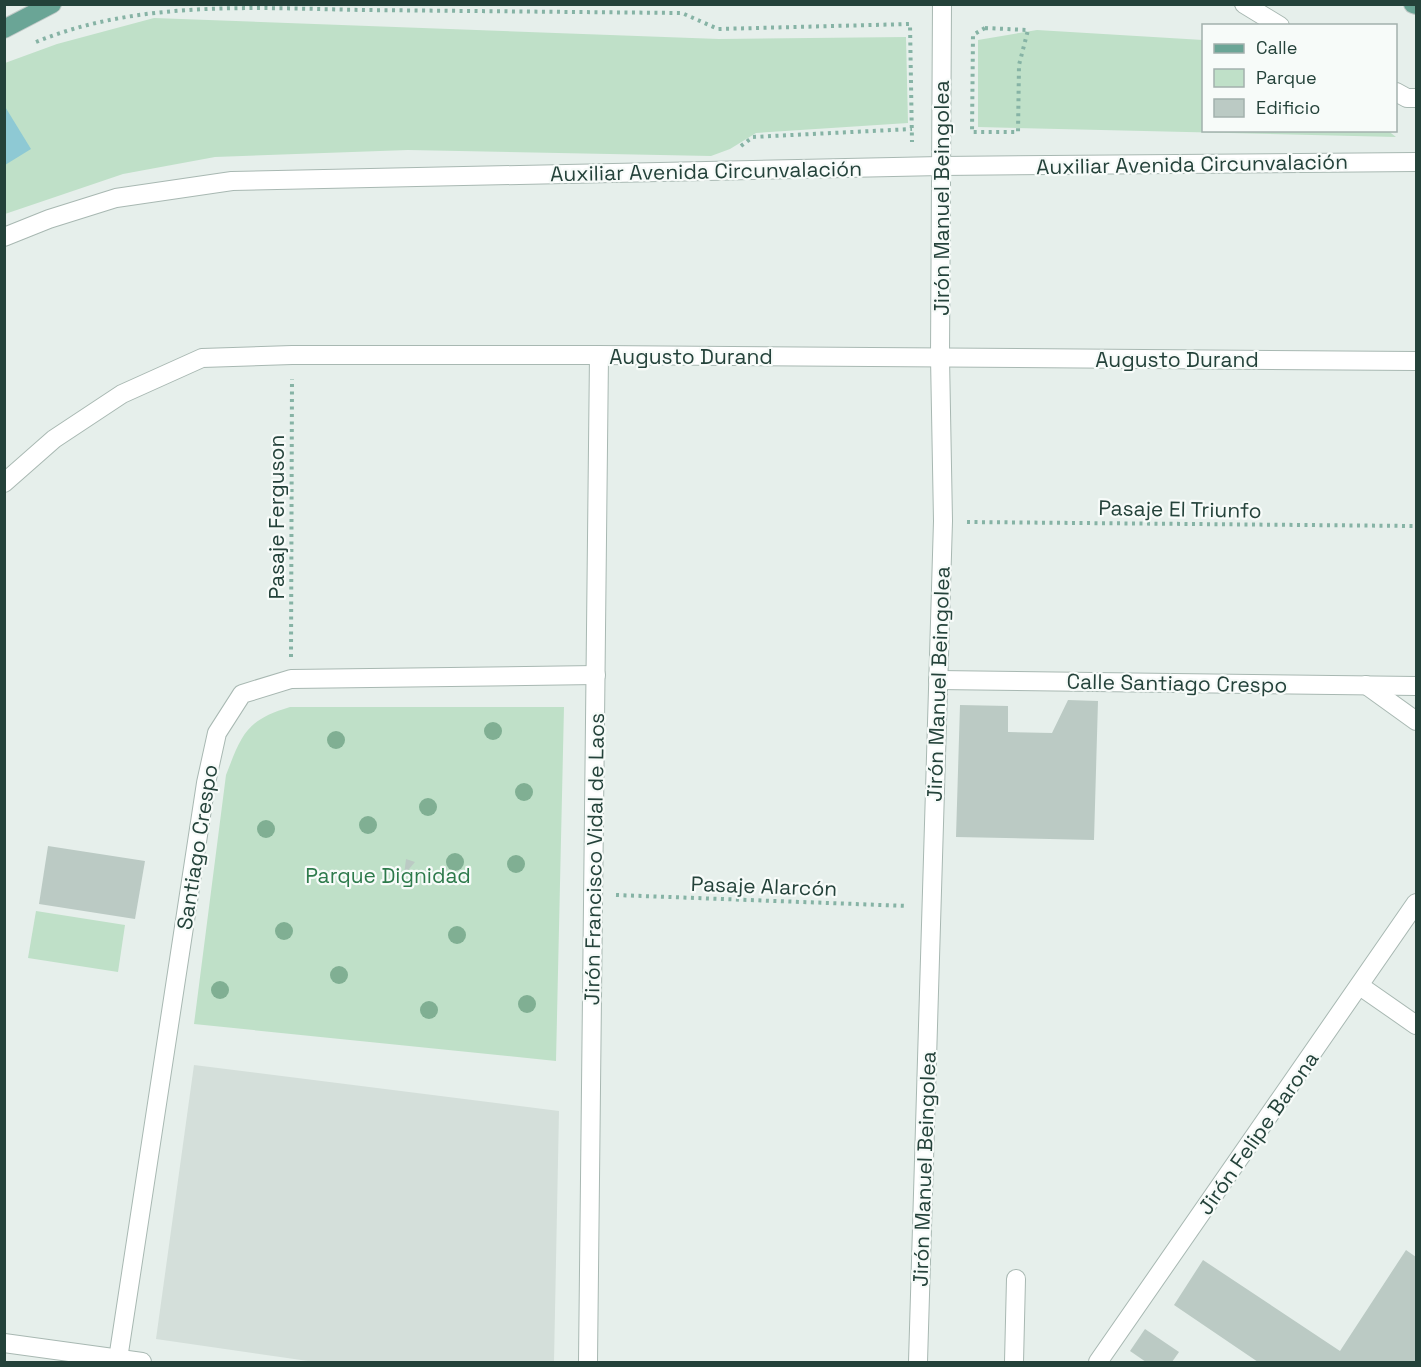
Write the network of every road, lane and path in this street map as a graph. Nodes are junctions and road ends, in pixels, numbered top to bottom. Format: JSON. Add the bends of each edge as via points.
{"nodes":[{"id":1,"x":52,"y":4,"type":"edge"},
{"id":2,"x":942,"y":4,"type":"edge"},
{"id":3,"x":1244,"y":4,"type":"edge"},
{"id":4,"x":1277,"y":24,"type":"edge"},
{"id":5,"x":4,"y":29,"type":"edge"},
{"id":6,"x":35,"y":43,"type":"dead end"},
{"id":7,"x":1397,"y":93,"type":"edge"},
{"id":8,"x":1416,"y":98,"type":"edge"},
{"id":9,"x":972,"y":132,"type":"joint"},
{"id":10,"x":1416,"y":162,"type":"edge"},
{"id":11,"x":940,"y":166,"type":"junction"},
{"id":12,"x":912,"y":167,"type":"junction"},
{"id":13,"x":4,"y":237,"type":"edge"},
{"id":14,"x":292,"y":355,"type":"junction"},
{"id":15,"x":599,"y":355,"type":"junction"},
{"id":16,"x":940,"y":357,"type":"junction"},
{"id":17,"x":1416,"y":361,"type":"edge"},
{"id":18,"x":4,"y":483,"type":"edge"},
{"id":19,"x":943,"y":521,"type":"junction"},
{"id":20,"x":1416,"y":526,"type":"edge"},
{"id":21,"x":596,"y":675,"type":"junction"},
{"id":22,"x":291,"y":679,"type":"junction"},
{"id":23,"x":938,"y":680,"type":"junction"},
{"id":24,"x":1366,"y":686,"type":"junction"},
{"id":25,"x":1416,"y":686,"type":"edge"},
{"id":26,"x":1416,"y":722,"type":"edge"},
{"id":27,"x":595,"y":894,"type":"junction"},
{"id":28,"x":1416,"y":903,"type":"edge"},
{"id":29,"x":933,"y":907,"type":"junction"},
{"id":30,"x":1360,"y":986,"type":"junction"},
{"id":31,"x":1416,"y":1025,"type":"edge"},
{"id":32,"x":1016,"y":1279,"type":"dead end"},
{"id":33,"x":4,"y":1343,"type":"edge"},
{"id":34,"x":118,"y":1359,"type":"junction"},
{"id":35,"x":142,"y":1362,"type":"edge"},
{"id":36,"x":588,"y":1362,"type":"edge"},
{"id":37,"x":918,"y":1362,"type":"edge"},
{"id":38,"x":1014,"y":1362,"type":"edge"},
{"id":39,"x":1098,"y":1362,"type":"edge"}],
"edges":[{"from":1,"to":5,"type":"main road"},
{"from":2,"to":11,"type":"street","name":"Jirón Manuel Beingolea"},
{"from":3,"to":4,"type":"street"},
{"from":6,"to":12,"type":"path","via":[[66,29],[143,10],[682,14],[718,29],[910,24]]},
{"from":7,"to":8,"type":"street"},
{"from":9,"to":9,"type":"path","via":[[973,35],[985,28],[1028,30],[1019,65],[1018,132]]},
{"from":10,"to":11,"type":"street","name":"Auxiliar Avenida Circunvalación"},
{"from":11,"to":12,"type":"street","name":"Auxiliar Avenida Circunvalación"},
{"from":11,"to":16,"type":"street","name":"Jirón Manuel Beingolea"},
{"from":12,"to":13,"type":"street","name":"Auxiliar Avenida Circunvalación","via":[[232,181],[116,198]]},
{"from":14,"to":15,"type":"street","name":"Augusto Durand"},
{"from":14,"to":18,"type":"street","name":"Augusto Durand","via":[[202,358],[122,394],[54,439]]},
{"from":14,"to":22,"type":"path","name":"Pasaje Ferguson"},
{"from":15,"to":16,"type":"street","name":"Augusto Durand"},
{"from":15,"to":21,"type":"street","name":"Jirón Francisco Vidal de Laos"},
{"from":16,"to":17,"type":"street","name":"Augusto Durand"},
{"from":16,"to":19,"type":"street","name":"Jirón Manuel Beingolea"},
{"from":19,"to":20,"type":"path","name":"Pasaje El Triunfo"},
{"from":19,"to":23,"type":"street","name":"Jirón Manuel Beingolea"},
{"from":21,"to":22,"type":"street","name":"Santiago Crespo"},
{"from":21,"to":27,"type":"street","name":"Jirón Francisco Vidal de Laos"},
{"from":22,"to":34,"type":"street","name":"Santiago Crespo","via":[[242,694],[217,733],[206,783]]},
{"from":23,"to":24,"type":"street","name":"Calle Santiago Crespo"},
{"from":23,"to":29,"type":"street","name":"Jirón Manuel Beingolea"},
{"from":24,"to":25,"type":"street","name":"Calle Santiago Crespo"},
{"from":24,"to":26,"type":"street"},
{"from":27,"to":29,"type":"path","name":"Pasaje Alarcón"},
{"from":27,"to":36,"type":"street","name":"Jirón Francisco Vidal de Laos"},
{"from":28,"to":30,"type":"street","name":"Jirón Felipe Barona"},
{"from":29,"to":37,"type":"street","name":"Jirón Manuel Beingolea"},
{"from":30,"to":31,"type":"street"},
{"from":30,"to":39,"type":"street","name":"Jirón Felipe Barona"},
{"from":32,"to":38,"type":"street"},
{"from":33,"to":34,"type":"street"},
{"from":34,"to":35,"type":"street"}]}
